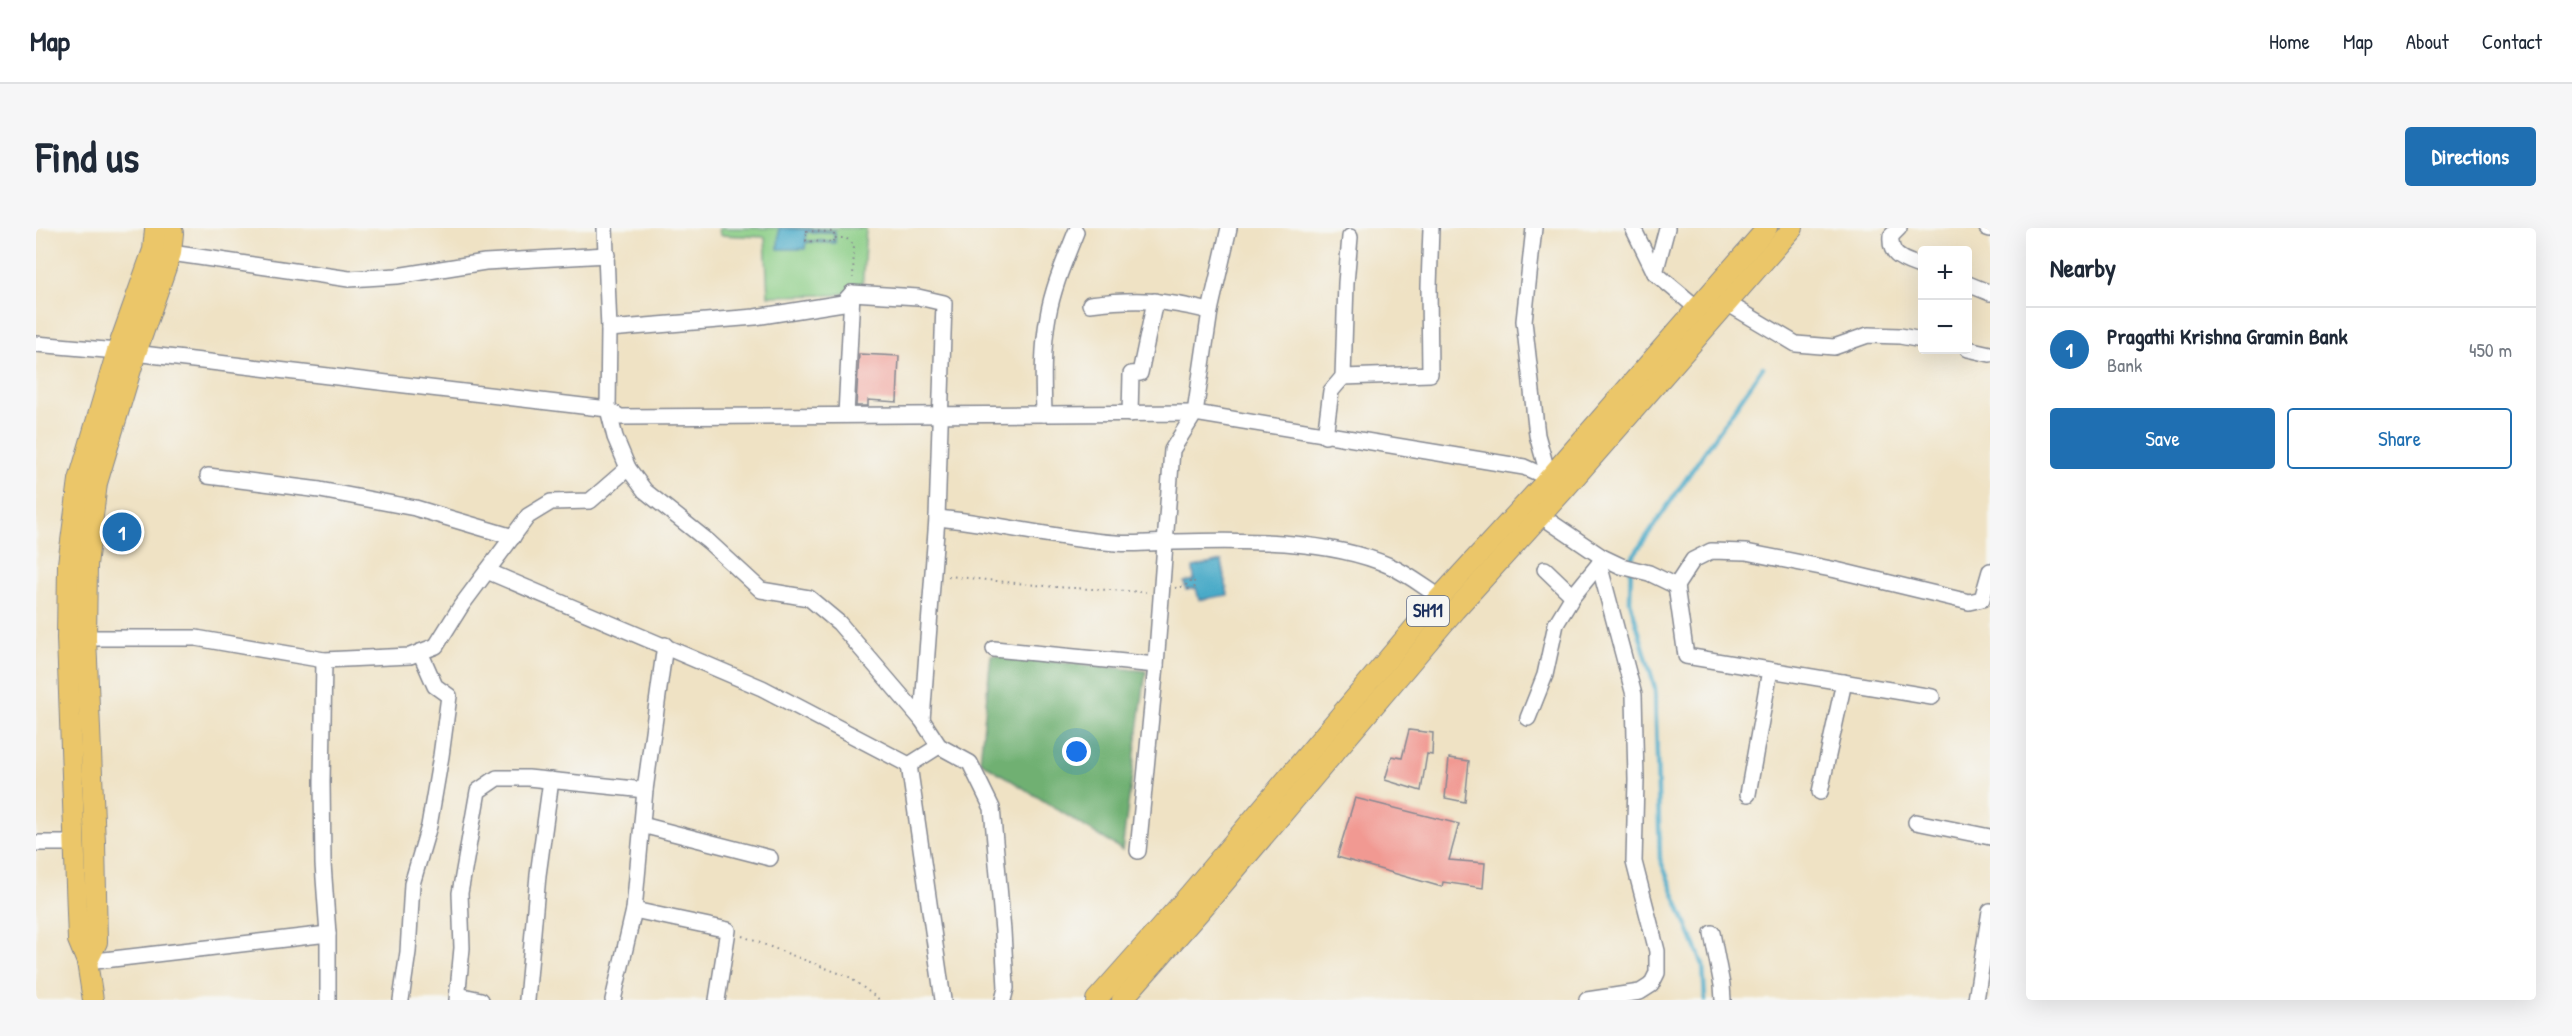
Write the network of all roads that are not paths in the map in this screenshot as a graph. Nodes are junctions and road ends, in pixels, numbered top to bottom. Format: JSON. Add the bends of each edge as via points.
{"nodes":[{"id":1,"x":138,"y":228,"type":"edge"},
{"id":2,"x":156,"y":228,"type":"edge"},
{"id":3,"x":170,"y":228,"type":"edge"},
{"id":4,"x":605,"y":228,"type":"edge"},
{"id":5,"x":1229,"y":228,"type":"edge"},
{"id":6,"x":1431,"y":228,"type":"edge"},
{"id":7,"x":1534,"y":228,"type":"edge"},
{"id":8,"x":1633,"y":228,"type":"edge"},
{"id":9,"x":1667,"y":228,"type":"edge"},
{"id":10,"x":1767,"y":228,"type":"edge"},
{"id":11,"x":1793,"y":228,"type":"edge"},
{"id":12,"x":1899,"y":228,"type":"edge"},
{"id":13,"x":1076,"y":232,"type":"dead end"},
{"id":14,"x":1350,"y":237,"type":"dead end"},
{"id":15,"x":171,"y":253,"type":"junction"},
{"id":16,"x":607,"y":255,"type":"junction"},
{"id":17,"x":1918,"y":265,"type":"edge"},
{"id":18,"x":1655,"y":273,"type":"junction"},
{"id":19,"x":1972,"y":286,"type":"edge"},
{"id":20,"x":852,"y":293,"type":"junction"},
{"id":21,"x":1990,"y":293,"type":"edge"},
{"id":22,"x":1155,"y":301,"type":"junction"},
{"id":23,"x":1727,"y":303,"type":"junction"},
{"id":24,"x":1090,"y":304,"type":"dead end"},
{"id":25,"x":1697,"y":308,"type":"junction"},
{"id":26,"x":1210,"y":311,"type":"junction"},
{"id":27,"x":609,"y":329,"type":"junction"},
{"id":28,"x":1918,"y":339,"type":"edge"},
{"id":29,"x":36,"y":344,"type":"edge"},
{"id":30,"x":1972,"y":350,"type":"edge"},
{"id":31,"x":126,"y":352,"type":"junction"},
{"id":32,"x":1990,"y":354,"type":"edge"},
{"id":33,"x":1343,"y":377,"type":"junction"},
{"id":34,"x":608,"y":409,"type":"junction"},
{"id":35,"x":1044,"y":414,"type":"junction"},
{"id":36,"x":1130,"y":414,"type":"junction"},
{"id":37,"x":1195,"y":414,"type":"junction"},
{"id":38,"x":941,"y":415,"type":"junction"},
{"id":39,"x":846,"y":416,"type":"junction"},
{"id":40,"x":1325,"y":436,"type":"junction"},
{"id":41,"x":628,"y":468,"type":"junction"},
{"id":42,"x":208,"y":476,"type":"dead end"},
{"id":43,"x":1556,"y":485,"type":"junction"},
{"id":44,"x":1540,"y":515,"type":"junction"},
{"id":45,"x":937,"y":519,"type":"junction"},
{"id":46,"x":513,"y":537,"type":"junction"},
{"id":47,"x":1165,"y":542,"type":"junction"},
{"id":48,"x":1601,"y":561,"type":"junction"},
{"id":49,"x":1545,"y":569,"type":"dead end"},
{"id":50,"x":487,"y":571,"type":"junction"},
{"id":51,"x":1990,"y":571,"type":"edge"},
{"id":52,"x":1676,"y":586,"type":"junction"},
{"id":53,"x":1573,"y":596,"type":"junction"},
{"id":54,"x":1440,"y":597,"type":"junction"},
{"id":55,"x":86,"y":638,"type":"junction"},
{"id":56,"x":665,"y":645,"type":"junction"},
{"id":57,"x":994,"y":648,"type":"dead end"},
{"id":58,"x":420,"y":652,"type":"junction"},
{"id":59,"x":324,"y":660,"type":"junction"},
{"id":60,"x":1156,"y":665,"type":"junction"},
{"id":61,"x":1770,"y":670,"type":"junction"},
{"id":62,"x":1844,"y":682,"type":"junction"},
{"id":63,"x":1932,"y":697,"type":"dead end"},
{"id":64,"x":1528,"y":718,"type":"dead end"},
{"id":65,"x":922,"y":720,"type":"junction"},
{"id":66,"x":939,"y":746,"type":"junction"},
{"id":67,"x":909,"y":765,"type":"junction"},
{"id":68,"x":551,"y":780,"type":"junction"},
{"id":69,"x":645,"y":790,"type":"junction"},
{"id":70,"x":1820,"y":792,"type":"dead end"},
{"id":71,"x":1748,"y":794,"type":"dead end"},
{"id":72,"x":1916,"y":822,"type":"dead end"},
{"id":73,"x":642,"y":825,"type":"junction"},
{"id":74,"x":1990,"y":837,"type":"edge"},
{"id":75,"x":36,"y":843,"type":"edge"},
{"id":76,"x":76,"y":843,"type":"junction"},
{"id":77,"x":1138,"y":851,"type":"dead end"},
{"id":78,"x":770,"y":858,"type":"dead end"},
{"id":79,"x":634,"y":910,"type":"junction"},
{"id":80,"x":1990,"y":911,"type":"edge"},
{"id":81,"x":1712,"y":933,"type":"dead end"},
{"id":82,"x":328,"y":934,"type":"junction"},
{"id":83,"x":87,"y":962,"type":"junction"},
{"id":84,"x":457,"y":998,"type":"edge"},
{"id":85,"x":1981,"y":998,"type":"edge"},
{"id":86,"x":93,"y":1000,"type":"edge"},
{"id":87,"x":328,"y":1000,"type":"edge"},
{"id":88,"x":401,"y":1000,"type":"edge"},
{"id":89,"x":481,"y":1000,"type":"edge"},
{"id":90,"x":526,"y":1000,"type":"edge"},
{"id":91,"x":613,"y":1000,"type":"edge"},
{"id":92,"x":717,"y":1000,"type":"edge"},
{"id":93,"x":943,"y":1000,"type":"edge"},
{"id":94,"x":1003,"y":1000,"type":"edge"},
{"id":95,"x":1096,"y":1000,"type":"edge"},
{"id":96,"x":1122,"y":1000,"type":"edge"},
{"id":97,"x":1587,"y":1000,"type":"edge"},
{"id":98,"x":1723,"y":1000,"type":"edge"}],
"edges":[{"from":1,"to":2,"type":"main road"},
{"from":2,"to":31,"type":"main road"},
{"from":3,"to":15,"type":"main road"},
{"from":4,"to":16,"type":"street"},
{"from":5,"to":26,"type":"street"},
{"from":6,"to":33,"type":"street","via":[[1430,374]]},
{"from":7,"to":43,"type":"street","via":[[1524,321],[1537,435]]},
{"from":8,"to":18,"type":"street"},
{"from":9,"to":18,"type":"street"},
{"from":10,"to":25,"type":"main road","number":"SH11"},
{"from":11,"to":23,"type":"main road","number":"SH11"},
{"from":12,"to":17,"type":"street","via":[[1891,236],[1890,247],[1897,257]]},
{"from":13,"to":35,"type":"street","via":[[1048,315]]},
{"from":14,"to":33,"type":"street"},
{"from":15,"to":16,"type":"street","via":[[349,279],[485,262]]},
{"from":15,"to":31,"type":"main road"},
{"from":16,"to":27,"type":"street"},
{"from":18,"to":25,"type":"street"},
{"from":19,"to":21,"type":"street"},
{"from":20,"to":27,"type":"street","via":[[843,303],[755,317]]},
{"from":20,"to":38,"type":"street","via":[[918,297],[944,303]]},
{"from":20,"to":39,"type":"street"},
{"from":22,"to":24,"type":"street","via":[[1131,299]]},
{"from":22,"to":26,"type":"street"},
{"from":22,"to":36,"type":"street","via":[[1140,373],[1131,374]]},
{"from":23,"to":28,"type":"street","via":[[1796,344],[1834,346],[1868,335]]},
{"from":23,"to":43,"type":"main road","number":"SH11"},
{"from":25,"to":43,"type":"main road","number":"SH11"},
{"from":26,"to":37,"type":"street"},
{"from":27,"to":34,"type":"street"},
{"from":29,"to":31,"type":"street"},
{"from":30,"to":32,"type":"street"},
{"from":31,"to":34,"type":"street"},
{"from":31,"to":55,"type":"main road","via":[[97,483],[87,565]]},
{"from":31,"to":76,"type":"main road","via":[[79,480],[69,564],[67,638]]},
{"from":33,"to":40,"type":"street","via":[[1331,391]]},
{"from":34,"to":39,"type":"street","via":[[620,417]]},
{"from":34,"to":41,"type":"street"},
{"from":35,"to":36,"type":"street"},
{"from":35,"to":38,"type":"street"},
{"from":36,"to":37,"type":"street"},
{"from":37,"to":40,"type":"street"},
{"from":37,"to":47,"type":"street","via":[[1172,450]]},
{"from":38,"to":39,"type":"street"},
{"from":38,"to":45,"type":"street"},
{"from":40,"to":43,"type":"street","via":[[1524,467]]},
{"from":41,"to":46,"type":"street","via":[[590,501],[551,502],[528,516]]},
{"from":41,"to":65,"type":"street","via":[[645,491],[761,590],[809,598],[839,623]]},
{"from":42,"to":46,"type":"street","via":[[320,490],[415,508]]},
{"from":43,"to":44,"type":"main road","number":"SH11"},
{"from":43,"to":54,"type":"main road","number":"SH11"},
{"from":44,"to":48,"type":"street"},
{"from":44,"to":96,"type":"main road","number":"SH11"},
{"from":45,"to":47,"type":"street","via":[[998,525],[1076,540],[1119,544]]},
{"from":45,"to":65,"type":"street"},
{"from":46,"to":50,"type":"street"},
{"from":47,"to":54,"type":"street","via":[[1283,544],[1363,556],[1392,567]]},
{"from":47,"to":60,"type":"street"},
{"from":48,"to":52,"type":"street"},
{"from":48,"to":53,"type":"street"},
{"from":48,"to":97,"type":"street","via":[[1634,695],[1634,862],[1657,951],[1657,973],[1651,985],[1640,992]]},
{"from":49,"to":53,"type":"street"},
{"from":50,"to":56,"type":"street"},
{"from":50,"to":58,"type":"street","via":[[436,646]]},
{"from":51,"to":52,"type":"street","via":[[1982,599],[1969,602],[1746,552],[1711,550],[1693,560]]},
{"from":52,"to":61,"type":"street","via":[[1686,656]]},
{"from":53,"to":64,"type":"street","via":[[1556,624],[1545,675]]},
{"from":54,"to":95,"type":"main road","number":"SH11"},
{"from":55,"to":59,"type":"street","via":[[196,638]]},
{"from":55,"to":83,"type":"main road","via":[[97,942]]},
{"from":56,"to":67,"type":"street","via":[[762,688]]},
{"from":56,"to":69,"type":"street"},
{"from":57,"to":60,"type":"street"},
{"from":58,"to":59,"type":"street","via":[[410,656]]},
{"from":58,"to":88,"type":"street","via":[[435,686],[449,696],[429,826],[412,884]]},
{"from":59,"to":82,"type":"street","via":[[323,864]]},
{"from":60,"to":77,"type":"street"},
{"from":61,"to":62,"type":"street"},
{"from":61,"to":71,"type":"street"},
{"from":62,"to":63,"type":"street"},
{"from":62,"to":70,"type":"street"},
{"from":65,"to":66,"type":"street"},
{"from":66,"to":67,"type":"street"},
{"from":66,"to":94,"type":"street","via":[[970,763],[992,808],[1003,931]]},
{"from":67,"to":93,"type":"street"},
{"from":68,"to":69,"type":"street"},
{"from":68,"to":84,"type":"street","via":[[497,778],[478,791],[460,893],[462,948]]},
{"from":68,"to":90,"type":"street"},
{"from":69,"to":73,"type":"street"},
{"from":72,"to":74,"type":"street"},
{"from":73,"to":78,"type":"street"},
{"from":73,"to":79,"type":"street"},
{"from":75,"to":76,"type":"street"},
{"from":76,"to":83,"type":"main road","via":[[78,940]]},
{"from":79,"to":91,"type":"street"},
{"from":79,"to":92,"type":"street","via":[[728,930]]},
{"from":80,"to":85,"type":"street"},
{"from":81,"to":98,"type":"street"},
{"from":82,"to":83,"type":"street"},
{"from":82,"to":87,"type":"street"},
{"from":83,"to":86,"type":"main road"},
{"from":84,"to":89,"type":"street"}]}
